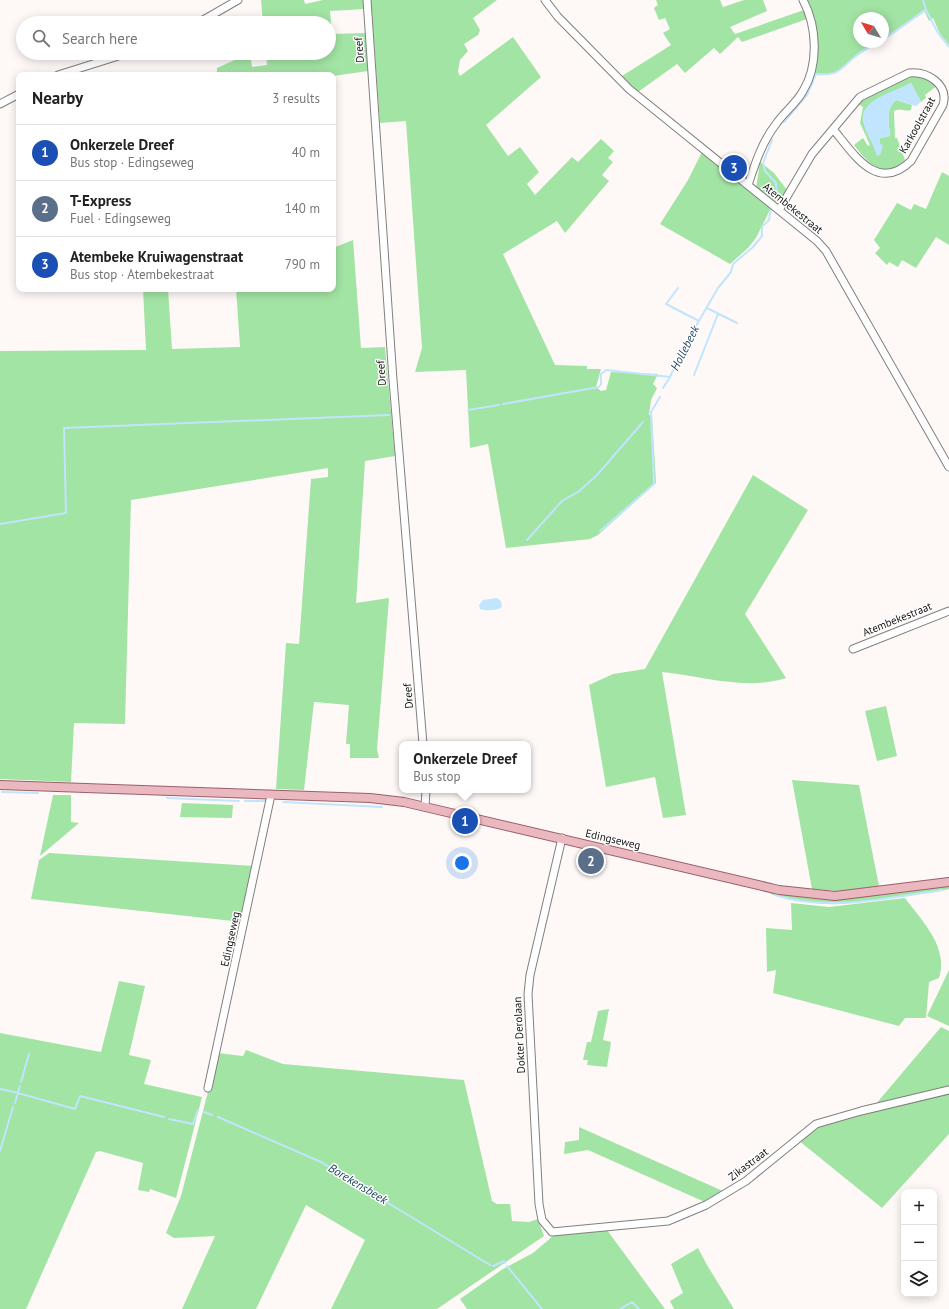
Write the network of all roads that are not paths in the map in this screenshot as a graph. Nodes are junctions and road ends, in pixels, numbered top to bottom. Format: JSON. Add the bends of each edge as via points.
{"nodes":[{"id":1,"x":238,"y":0,"type":"edge"},
{"id":2,"x":367,"y":0,"type":"edge"},
{"id":3,"x":544,"y":0,"type":"edge"},
{"id":4,"x":802,"y":0,"type":"edge"},
{"id":5,"x":210,"y":16,"type":"edge"},
{"id":6,"x":106,"y":60,"type":"edge"},
{"id":7,"x":68,"y":72,"type":"edge"},
{"id":8,"x":16,"y":96,"type":"edge"},
{"id":9,"x":0,"y":104,"type":"edge"},
{"id":10,"x":833,"y":129,"type":"junction"},
{"id":11,"x":748,"y":185,"type":"junction"},
{"id":12,"x":779,"y":210,"type":"junction"},
{"id":13,"x":949,"y":467,"type":"edge"},
{"id":14,"x":949,"y":611,"type":"edge"},
{"id":15,"x":853,"y":649,"type":"dead end"},
{"id":16,"x":423,"y":741,"type":"edge"},
{"id":17,"x":0,"y":785,"type":"edge"},
{"id":18,"x":426,"y":793,"type":"edge"},
{"id":19,"x":272,"y":795,"type":"junction"},
{"id":20,"x":425,"y":807,"type":"junction"},
{"id":21,"x":562,"y":838,"type":"junction"},
{"id":22,"x":949,"y":882,"type":"edge"},
{"id":23,"x":208,"y":1088,"type":"dead end"},
{"id":24,"x":949,"y":1090,"type":"edge"},
{"id":25,"x":552,"y":1232,"type":"joint"}],
"edges":[{"from":1,"to":5,"type":"street"},
{"from":2,"to":16,"type":"street","name":"Dreef","via":[[393,380]]},
{"from":3,"to":11,"type":"street","name":"Atembekestraat","via":[[626,86]]},
{"from":4,"to":11,"type":"street","via":[[811,19],[813,31],[814,52],[811,71],[804,90],[766,139]]},
{"from":6,"to":7,"type":"street"},
{"from":8,"to":9,"type":"street"},
{"from":10,"to":10,"type":"street","name":"Karkoolstraat","via":[[860,97],[908,73],[936,80],[944,90],[943,105],[910,161],[904,168],[894,172],[879,173],[865,166]]},
{"from":10,"to":12,"type":"street","name":"Karkoolstraat","via":[[812,154]]},
{"from":11,"to":12,"type":"street","name":"Atembekestraat"},
{"from":12,"to":13,"type":"street","name":"Atembekestraat","via":[[826,251]]},
{"from":14,"to":15,"type":"street","name":"Atembekestraat"},
{"from":17,"to":19,"type":"main road","name":"Edingseweg"},
{"from":18,"to":20,"type":"street"},
{"from":19,"to":20,"type":"main road","name":"Edingseweg","via":[[370,798]]},
{"from":19,"to":23,"type":"street","name":"Edingseweg"},
{"from":20,"to":21,"type":"main road","name":"Edingseweg"},
{"from":21,"to":22,"type":"main road","name":"Edingseweg","via":[[799,893],[822,896]]},
{"from":21,"to":25,"type":"street","name":"Dokter Derolaan","via":[[530,975],[528,994],[539,1204],[542,1220]]},
{"from":24,"to":25,"type":"street","name":"Zikastraat","via":[[816,1124],[746,1181],[706,1205],[668,1221]]}]}
